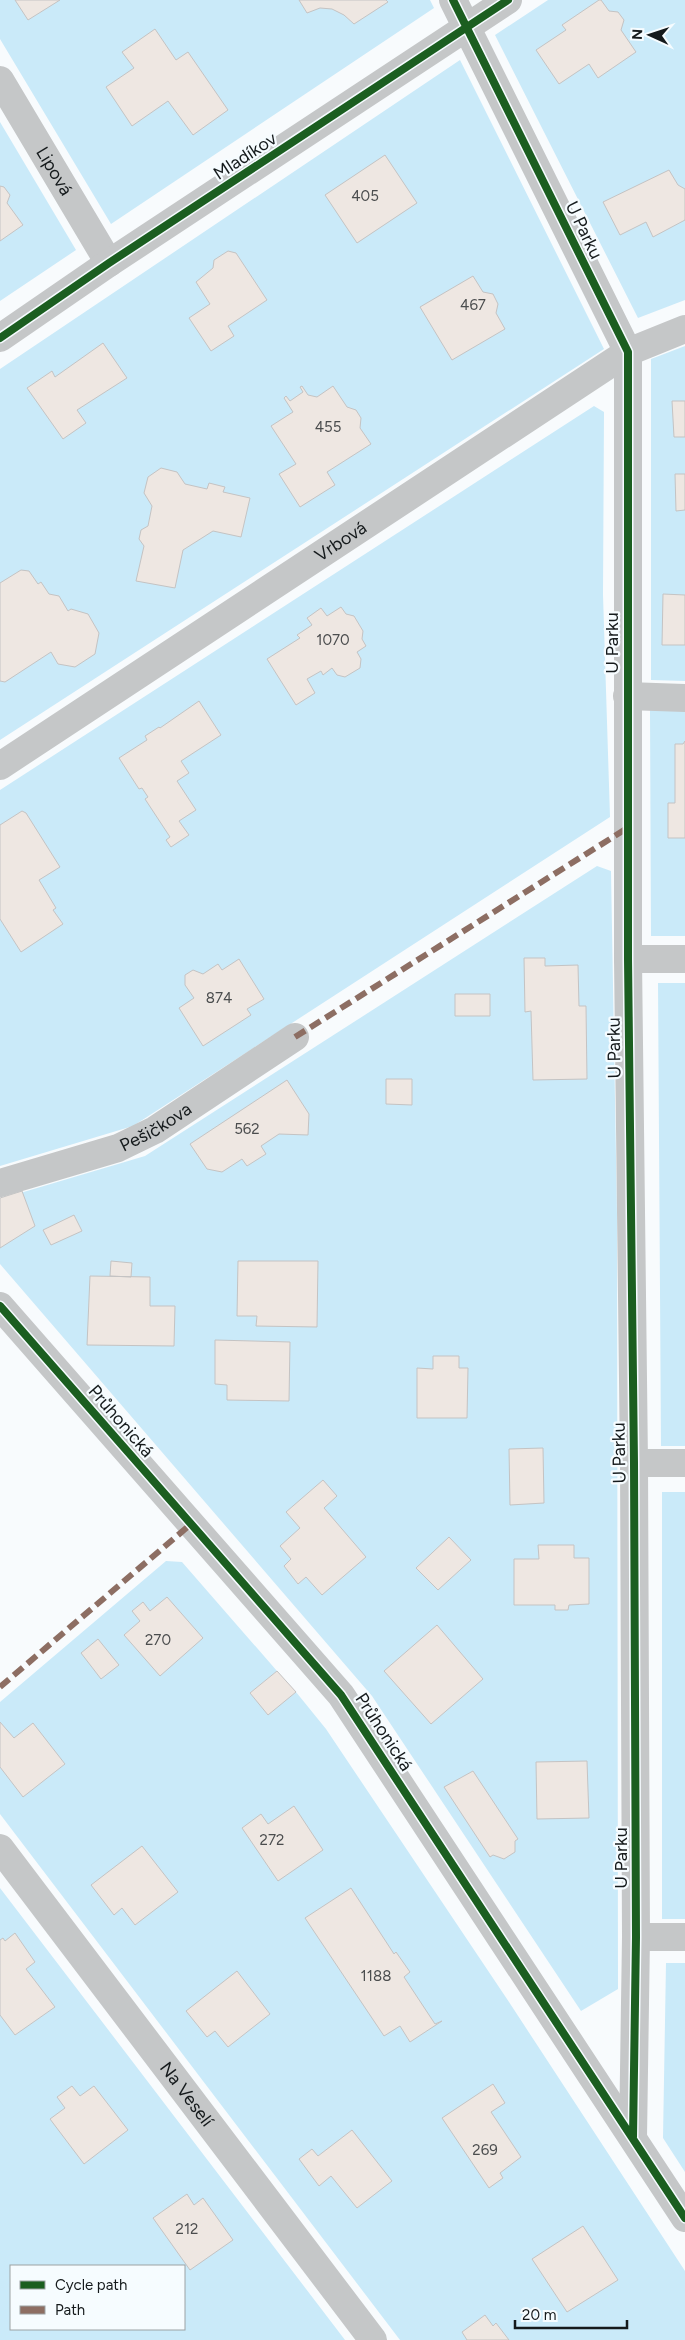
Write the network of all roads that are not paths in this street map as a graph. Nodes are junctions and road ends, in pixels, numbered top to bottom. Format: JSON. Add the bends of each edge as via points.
{"nodes":[{"id":1,"x":453,"y":0,"type":"edge"},
{"id":2,"x":508,"y":0,"type":"edge"},
{"id":3,"x":467,"y":28,"type":"junction"},
{"id":4,"x":0,"y":80,"type":"edge"},
{"id":5,"x":109,"y":263,"type":"junction"},
{"id":6,"x":685,"y":329,"type":"edge"},
{"id":7,"x":0,"y":338,"type":"edge"},
{"id":8,"x":628,"y":352,"type":"junction"},
{"id":9,"x":627,"y":696,"type":"junction"},
{"id":10,"x":685,"y":698,"type":"edge"},
{"id":11,"x":0,"y":766,"type":"edge"},
{"id":12,"x":628,"y":959,"type":"junction"},
{"id":13,"x":685,"y":959,"type":"edge"},
{"id":14,"x":295,"y":1037,"type":"dead end"},
{"id":15,"x":0,"y":1183,"type":"edge"},
{"id":16,"x":0,"y":1306,"type":"edge"},
{"id":17,"x":634,"y":1463,"type":"junction"},
{"id":18,"x":685,"y":1463,"type":"edge"},
{"id":19,"x":0,"y":1848,"type":"edge"},
{"id":20,"x":636,"y":1937,"type":"junction"},
{"id":21,"x":685,"y":1937,"type":"edge"},
{"id":22,"x":633,"y":2137,"type":"junction"},
{"id":23,"x":685,"y":2218,"type":"edge"},
{"id":24,"x":373,"y":2340,"type":"edge"}],
"edges":[{"from":1,"to":3,"type":"street","name":"U Parku"},
{"from":2,"to":3,"type":"street","name":"Mladíkov"},
{"from":3,"to":5,"type":"street","name":"Mladíkov"},
{"from":3,"to":8,"type":"street","name":"U Parku"},
{"from":4,"to":5,"type":"street","name":"Lipová"},
{"from":5,"to":7,"type":"street","name":"Mladíkov"},
{"from":6,"to":8,"type":"street","name":"Vrbová"},
{"from":8,"to":9,"type":"street","name":"U Parku"},
{"from":8,"to":11,"type":"street","name":"Vrbová"},
{"from":9,"to":10,"type":"street"},
{"from":9,"to":12,"type":"street","name":"U Parku"},
{"from":12,"to":13,"type":"street"},
{"from":12,"to":17,"type":"street","name":"U Parku"},
{"from":14,"to":15,"type":"street","name":"Pešičkova","via":[[155,1130],[118,1148]]},
{"from":16,"to":22,"type":"street","name":"Průhonická","via":[[341,1695]]},
{"from":17,"to":18,"type":"street"},
{"from":17,"to":20,"type":"street","name":"U Parku"},
{"from":19,"to":24,"type":"street","name":"Na Veselí"},
{"from":20,"to":21,"type":"street"},
{"from":20,"to":22,"type":"street","name":"U Parku"},
{"from":22,"to":23,"type":"street","name":"Průhonická"}]}
